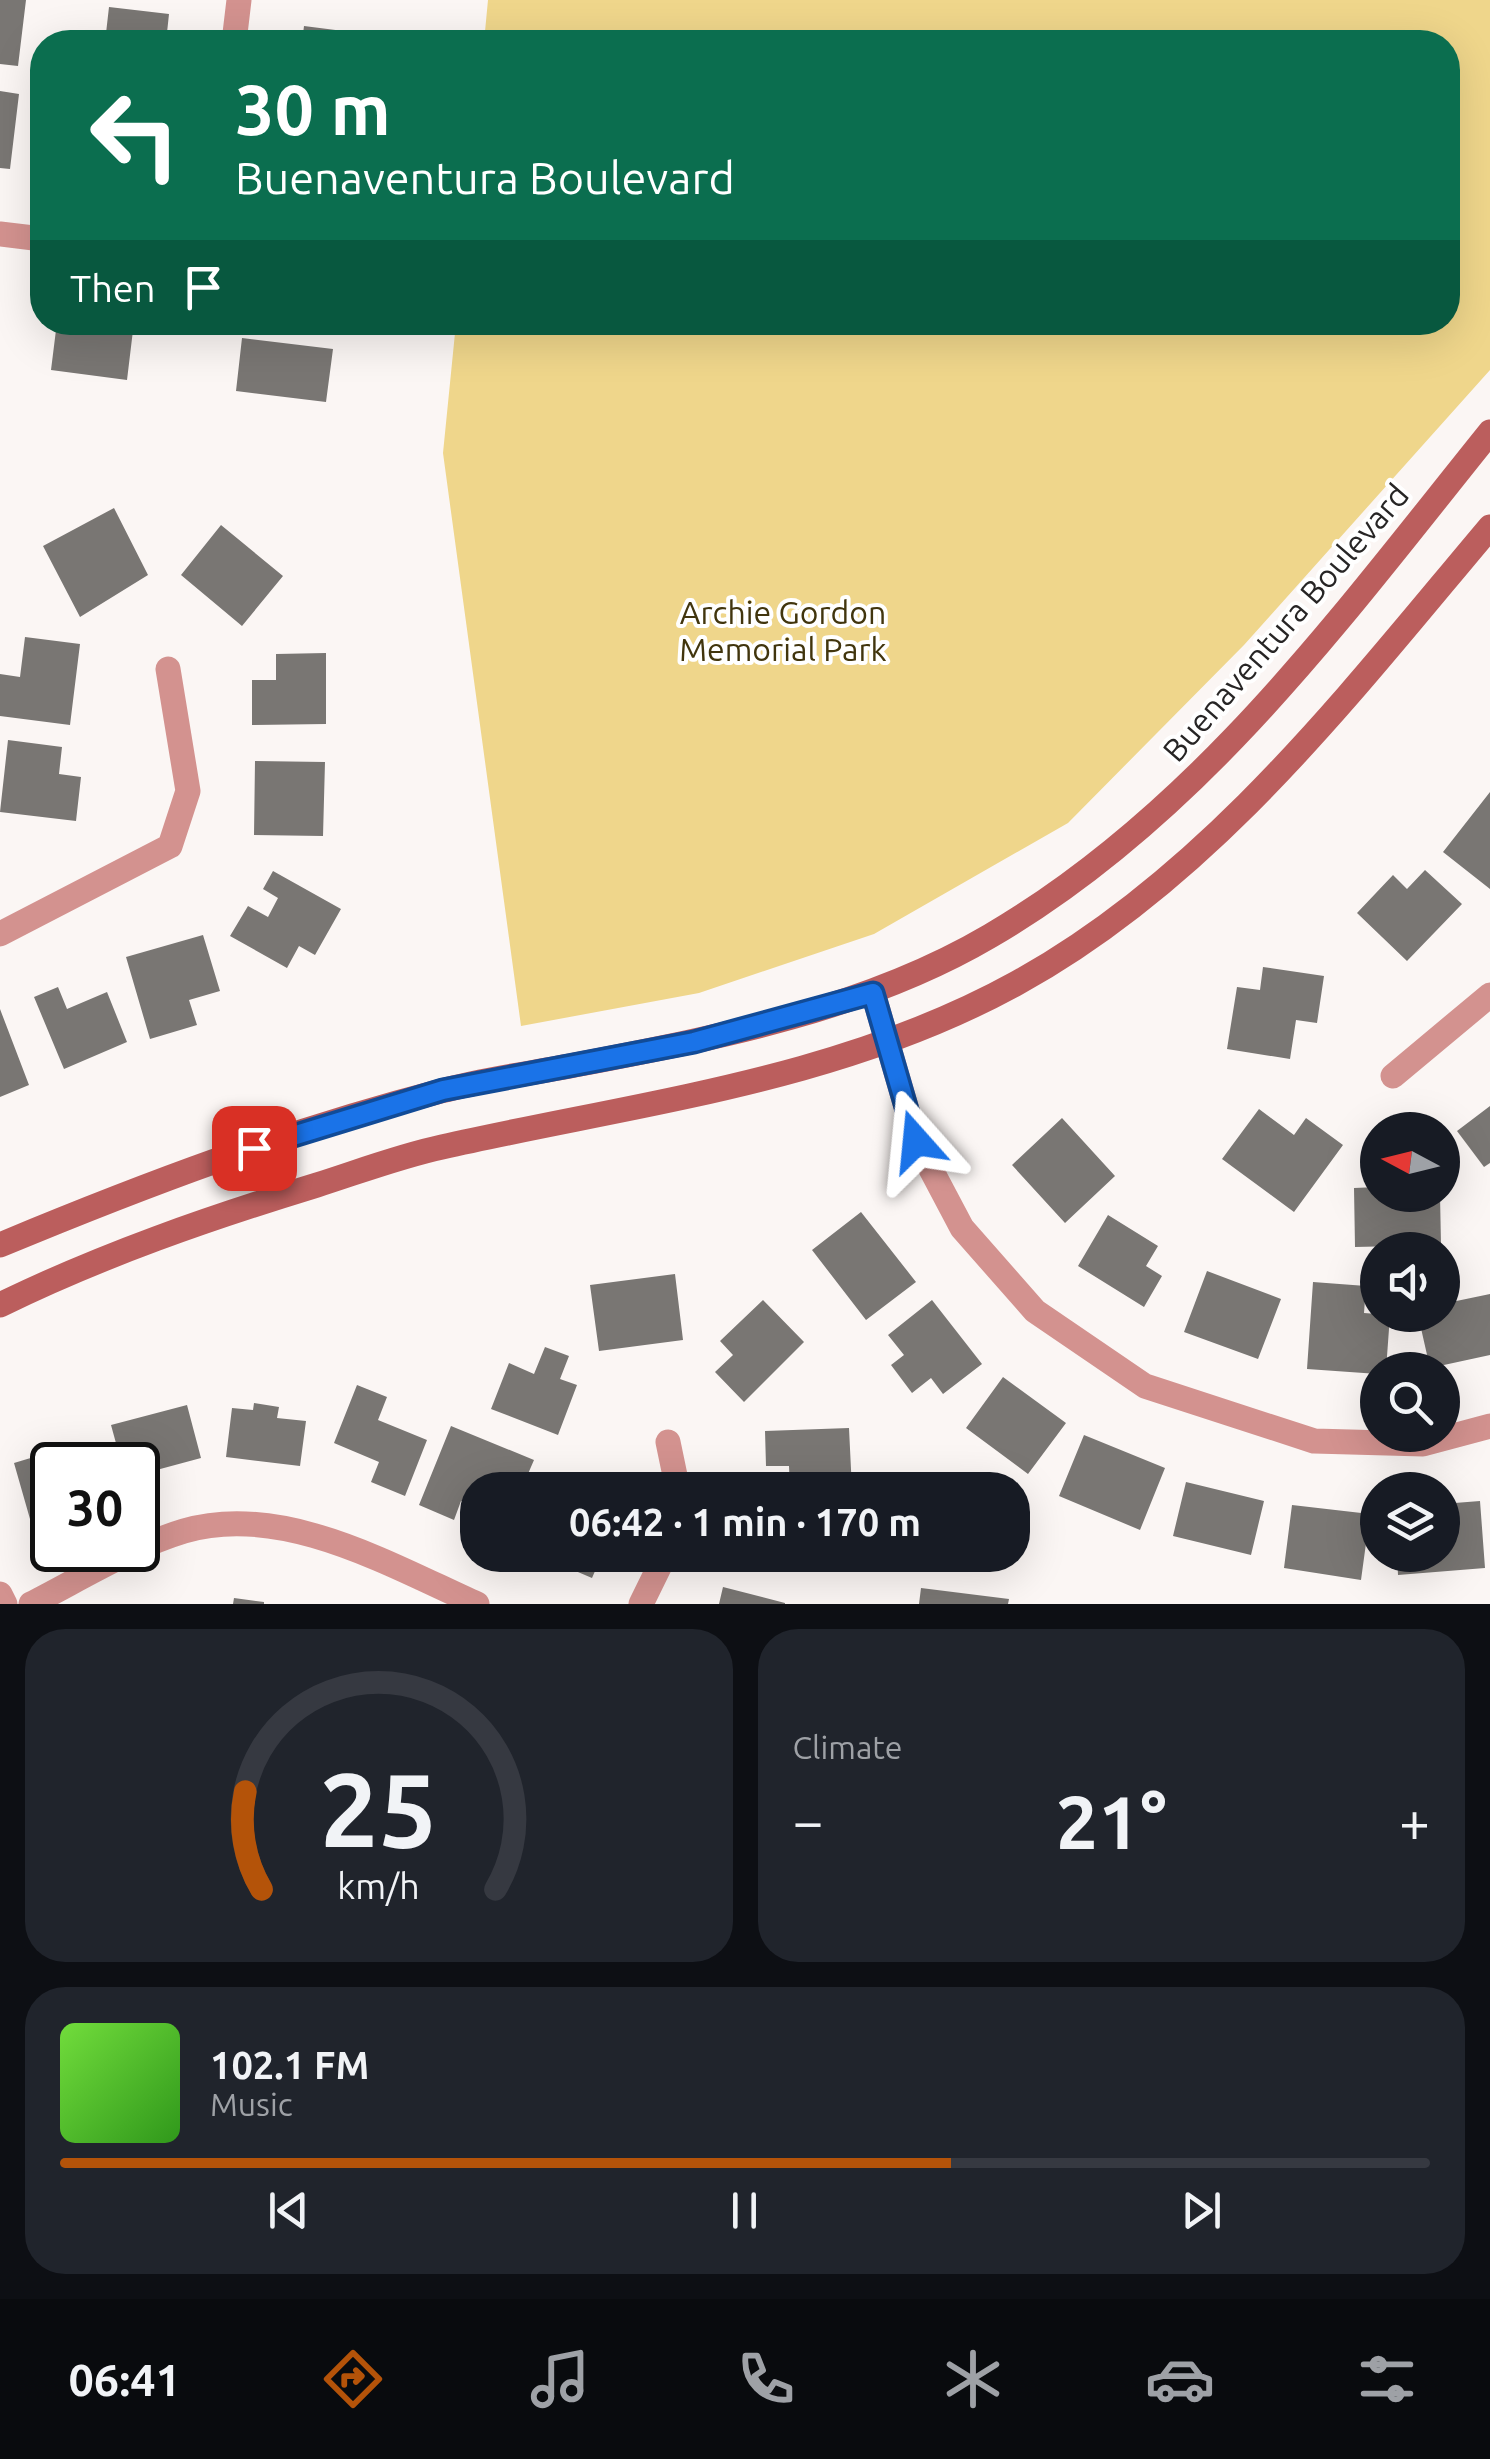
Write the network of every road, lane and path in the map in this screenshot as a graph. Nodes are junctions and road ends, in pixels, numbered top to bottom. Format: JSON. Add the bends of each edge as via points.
{"nodes":[{"id":1,"x":239,"y":0,"type":"edge"},
{"id":2,"x":235,"y":30,"type":"edge"},
{"id":3,"x":0,"y":234,"type":"edge"},
{"id":4,"x":30,"y":238,"type":"edge"},
{"id":5,"x":1490,"y":432,"type":"edge"},
{"id":6,"x":1490,"y":527,"type":"edge"},
{"id":7,"x":168,"y":669,"type":"dead end"},
{"id":8,"x":0,"y":934,"type":"edge"},
{"id":9,"x":873,"y":993,"type":"junction"},
{"id":10,"x":1490,"y":995,"type":"edge"},
{"id":11,"x":885,"y":1044,"type":"junction"},
{"id":12,"x":1393,"y":1076,"type":"dead end"},
{"id":13,"x":0,"y":1244,"type":"edge"},
{"id":14,"x":0,"y":1305,"type":"edge"},
{"id":15,"x":1490,"y":1426,"type":"edge"},
{"id":16,"x":668,"y":1442,"type":"dead end"},
{"id":17,"x":674,"y":1472,"type":"edge"},
{"id":18,"x":657,"y":1572,"type":"edge"},
{"id":19,"x":0,"y":1594,"type":"edge"},
{"id":20,"x":4,"y":1604,"type":"edge"},
{"id":21,"x":31,"y":1604,"type":"edge"},
{"id":22,"x":478,"y":1604,"type":"edge"},
{"id":23,"x":641,"y":1604,"type":"edge"}],
"edges":[{"from":1,"to":2,"type":"street"},
{"from":3,"to":4,"type":"street"},
{"from":5,"to":9,"type":"main road","name":"Buenaventura Boulevard","via":[[1314,650],[1183,793],[1066,887],[988,937]]},
{"from":6,"to":11,"type":"main road","via":[[1356,686],[1211,841],[1124,914],[1017,983]]},
{"from":7,"to":8,"type":"street","via":[[188,790],[170,846]]},
{"from":9,"to":11,"type":"street"},
{"from":9,"to":13,"type":"main road","name":"Buenaventura Boulevard","via":[[694,1042],[443,1090],[178,1172]]},
{"from":10,"to":12,"type":"street"},
{"from":11,"to":14,"type":"main road","via":[[688,1098],[438,1148],[196,1222]]},
{"from":11,"to":15,"type":"street","via":[[916,1141],[962,1228],[1035,1311],[1144,1386],[1314,1442],[1424,1444]]},
{"from":16,"to":17,"type":"street"},
{"from":18,"to":23,"type":"street"},
{"from":19,"to":20,"type":"street"},
{"from":21,"to":22,"type":"street","via":[[186,1530],[249,1523],[324,1538]]}]}
